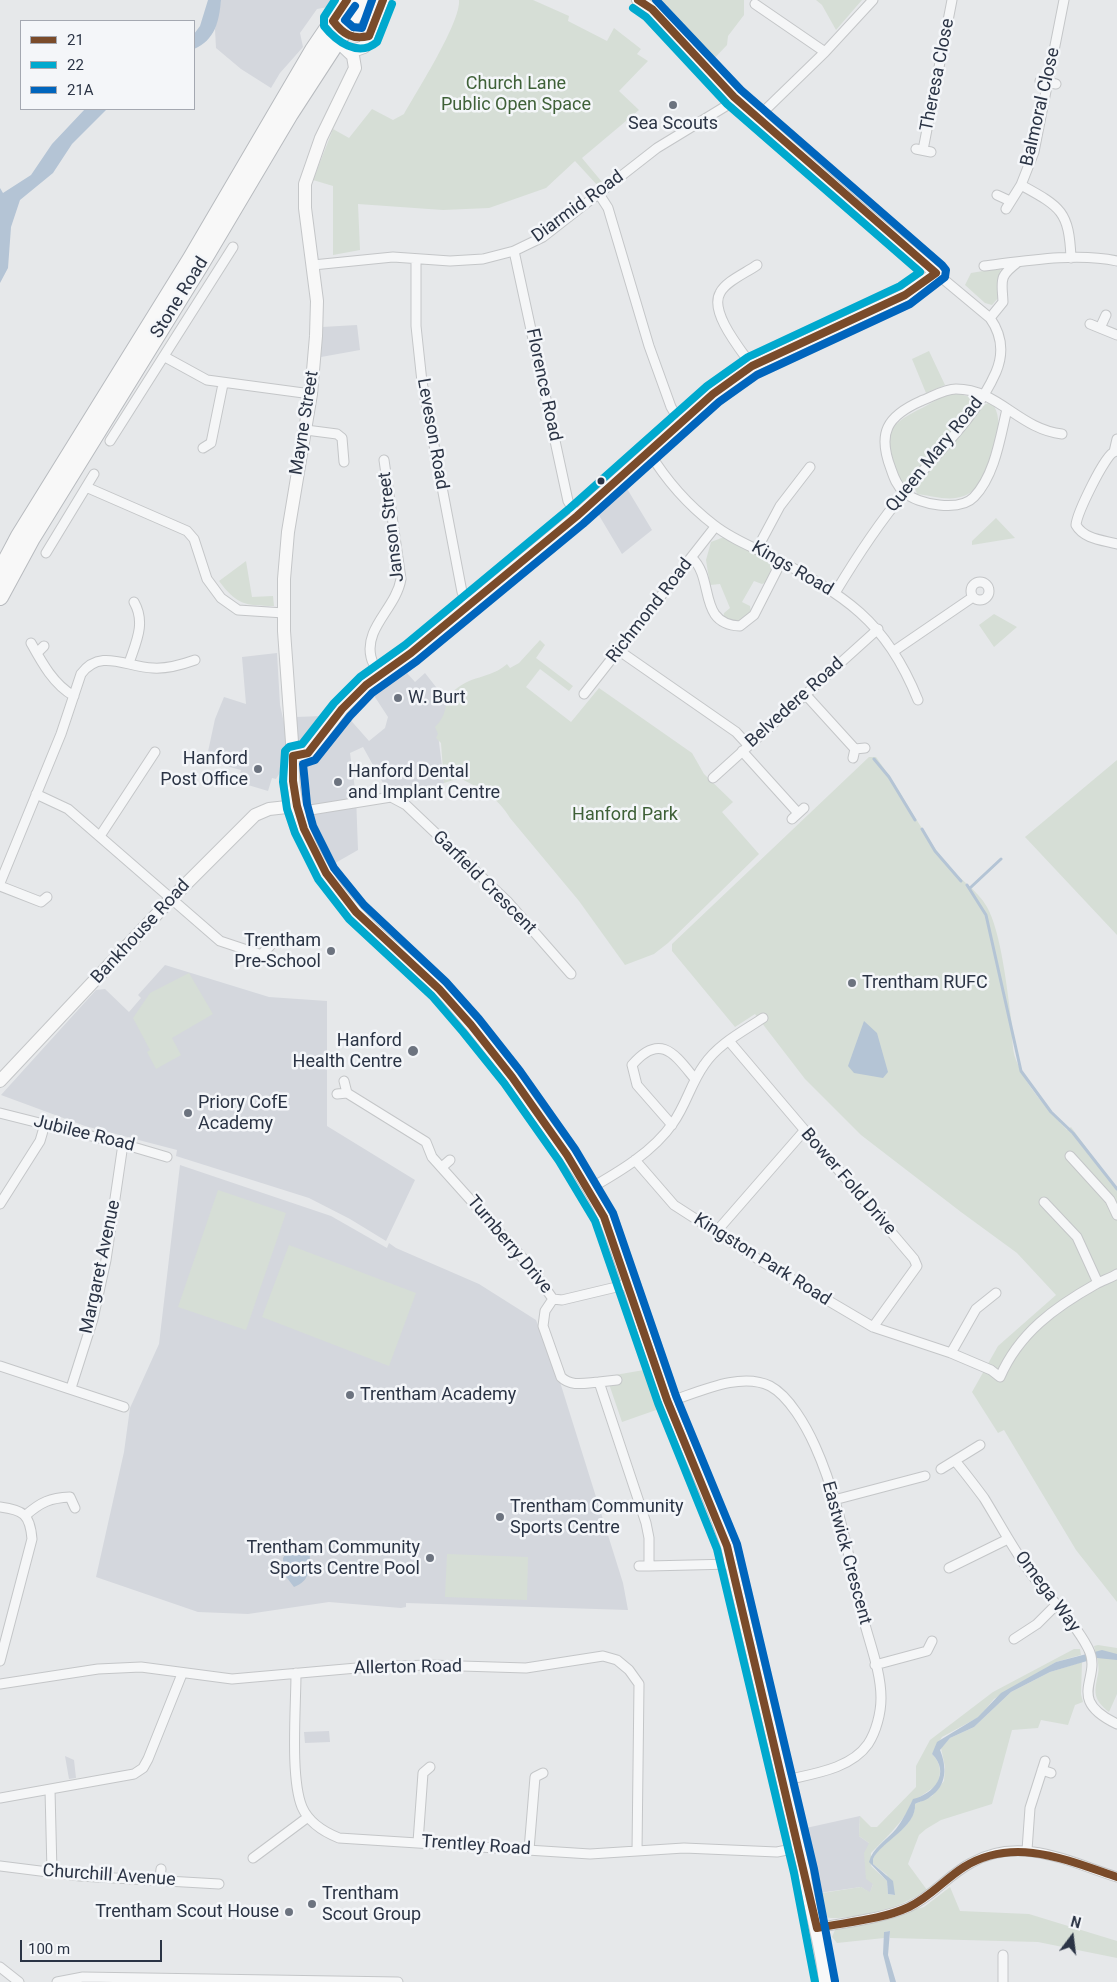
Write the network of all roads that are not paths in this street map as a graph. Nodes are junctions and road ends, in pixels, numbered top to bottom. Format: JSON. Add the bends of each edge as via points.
{"nodes":[{"id":1,"x":347,"y":0,"type":"edge"},
{"id":2,"x":364,"y":0,"type":"edge"},
{"id":3,"x":383,"y":0,"type":"edge"},
{"id":4,"x":638,"y":0,"type":"edge"},
{"id":5,"x":873,"y":0,"type":"edge"},
{"id":6,"x":952,"y":0,"type":"edge"},
{"id":7,"x":1064,"y":0,"type":"edge"},
{"id":8,"x":756,"y":8,"type":"dead end"},
{"id":9,"x":332,"y":36,"type":"junction"},
{"id":10,"x":350,"y":52,"type":"junction"},
{"id":11,"x":825,"y":52,"type":"junction"},
{"id":12,"x":730,"y":102,"type":"junction"},
{"id":13,"x":758,"y":117,"type":"junction"},
{"id":14,"x":923,"y":150,"type":"dead end"},
{"id":15,"x":1021,"y":185,"type":"junction"},
{"id":16,"x":599,"y":194,"type":"junction"},
{"id":17,"x":997,"y":195,"type":"dead end"},
{"id":18,"x":233,"y":251,"type":"dead end"},
{"id":19,"x":514,"y":251,"type":"junction"},
{"id":20,"x":1071,"y":258,"type":"junction"},
{"id":21,"x":416,"y":259,"type":"junction"},
{"id":22,"x":1117,"y":261,"type":"edge"},
{"id":23,"x":1018,"y":262,"type":"junction"},
{"id":24,"x":760,"y":264,"type":"dead end"},
{"id":25,"x":313,"y":265,"type":"junction"},
{"id":26,"x":984,"y":266,"type":"dead end"},
{"id":27,"x":936,"y":272,"type":"junction"},
{"id":28,"x":1106,"y":315,"type":"dead end"},
{"id":29,"x":990,"y":318,"type":"junction"},
{"id":30,"x":1090,"y":324,"type":"dead end"},
{"id":31,"x":1100,"y":328,"type":"junction"},
{"id":32,"x":1117,"y":335,"type":"edge"},
{"id":33,"x":165,"y":357,"type":"junction"},
{"id":34,"x":752,"y":366,"type":"junction"},
{"id":35,"x":223,"y":384,"type":"junction"},
{"id":36,"x":311,"y":394,"type":"junction"},
{"id":37,"x":985,"y":394,"type":"junction"},
{"id":38,"x":1007,"y":409,"type":"junction"},
{"id":39,"x":680,"y":422,"type":"junction"},
{"id":40,"x":306,"y":430,"type":"junction"},
{"id":41,"x":1062,"y":434,"type":"dead end"},
{"id":42,"x":1117,"y":439,"type":"edge"},
{"id":43,"x":114,"y":440,"type":"dead end"},
{"id":44,"x":210,"y":447,"type":"dead end"},
{"id":45,"x":649,"y":452,"type":"junction"},
{"id":46,"x":1116,"y":452,"type":"edge"},
{"id":47,"x":384,"y":460,"type":"dead end"},
{"id":48,"x":344,"y":462,"type":"dead end"},
{"id":49,"x":810,"y":467,"type":"dead end"},
{"id":50,"x":94,"y":474,"type":"dead end"},
{"id":51,"x":86,"y":487,"type":"junction"},
{"id":52,"x":904,"y":492,"type":"junction"},
{"id":53,"x":577,"y":516,"type":"junction"},
{"id":54,"x":716,"y":526,"type":"junction"},
{"id":55,"x":1117,"y":544,"type":"edge"},
{"id":56,"x":756,"y":549,"type":"junction"},
{"id":57,"x":46,"y":553,"type":"dead end"},
{"id":58,"x":692,"y":558,"type":"junction"},
{"id":59,"x":780,"y":562,"type":"junction"},
{"id":60,"x":0,"y":572,"type":"edge"},
{"id":61,"x":835,"y":593,"type":"junction"},
{"id":62,"x":973,"y":596,"type":"dead end"},
{"id":63,"x":0,"y":597,"type":"edge"},
{"id":64,"x":134,"y":602,"type":"dead end"},
{"id":65,"x":469,"y":605,"type":"junction"},
{"id":66,"x":284,"y":613,"type":"junction"},
{"id":67,"x":878,"y":629,"type":"junction"},
{"id":68,"x":31,"y":643,"type":"dead end"},
{"id":69,"x":44,"y":646,"type":"dead end"},
{"id":70,"x":618,"y":650,"type":"junction"},
{"id":71,"x":894,"y":651,"type":"junction"},
{"id":72,"x":37,"y":653,"type":"junction"},
{"id":73,"x":195,"y":660,"type":"dead end"},
{"id":74,"x":129,"y":663,"type":"junction"},
{"id":75,"x":379,"y":674,"type":"junction"},
{"id":76,"x":584,"y":694,"type":"dead end"},
{"id":77,"x":805,"y":694,"type":"junction"},
{"id":78,"x":74,"y":696,"type":"junction"},
{"id":79,"x":918,"y":700,"type":"dead end"},
{"id":80,"x":745,"y":748,"type":"junction"},
{"id":81,"x":858,"y":751,"type":"dead end"},
{"id":82,"x":155,"y":752,"type":"dead end"},
{"id":83,"x":293,"y":756,"type":"junction"},
{"id":84,"x":713,"y":778,"type":"dead end"},
{"id":85,"x":36,"y":794,"type":"junction"},
{"id":86,"x":297,"y":809,"type":"junction"},
{"id":87,"x":798,"y":814,"type":"dead end"},
{"id":88,"x":100,"y":836,"type":"junction"},
{"id":89,"x":0,"y":885,"type":"edge"},
{"id":90,"x":172,"y":898,"type":"junction"},
{"id":91,"x":44,"y":903,"type":"dead end"},
{"id":92,"x":270,"y":946,"type":"dead end"},
{"id":93,"x":571,"y":974,"type":"dead end"},
{"id":94,"x":763,"y":1018,"type":"dead end"},
{"id":95,"x":728,"y":1041,"type":"junction"},
{"id":96,"x":696,"y":1080,"type":"junction"},
{"id":97,"x":0,"y":1081,"type":"edge"},
{"id":98,"x":344,"y":1081,"type":"dead end"},
{"id":99,"x":347,"y":1093,"type":"junction"},
{"id":100,"x":337,"y":1094,"type":"dead end"},
{"id":101,"x":0,"y":1113,"type":"edge"},
{"id":102,"x":45,"y":1124,"type":"junction"},
{"id":103,"x":672,"y":1124,"type":"junction"},
{"id":104,"x":804,"y":1131,"type":"junction"},
{"id":105,"x":123,"y":1144,"type":"junction"},
{"id":106,"x":1070,"y":1156,"type":"dead end"},
{"id":107,"x":167,"y":1157,"type":"dead end"},
{"id":108,"x":450,"y":1160,"type":"dead end"},
{"id":109,"x":635,"y":1160,"type":"junction"},
{"id":110,"x":442,"y":1167,"type":"junction"},
{"id":111,"x":589,"y":1189,"type":"junction"},
{"id":112,"x":1044,"y":1202,"type":"dead end"},
{"id":113,"x":0,"y":1204,"type":"edge"},
{"id":114,"x":1117,"y":1215,"type":"edge"},
{"id":115,"x":716,"y":1232,"type":"junction"},
{"id":116,"x":1117,"y":1274,"type":"edge"},
{"id":117,"x":1098,"y":1283,"type":"junction"},
{"id":118,"x":629,"y":1284,"type":"junction"},
{"id":119,"x":996,"y":1293,"type":"dead end"},
{"id":120,"x":553,"y":1299,"type":"junction"},
{"id":121,"x":872,"y":1327,"type":"junction"},
{"id":122,"x":951,"y":1353,"type":"junction"},
{"id":123,"x":0,"y":1366,"type":"edge"},
{"id":124,"x":617,"y":1380,"type":"dead end"},
{"id":125,"x":599,"y":1382,"type":"junction"},
{"id":126,"x":71,"y":1388,"type":"junction"},
{"id":127,"x":668,"y":1402,"type":"junction"},
{"id":128,"x":124,"y":1407,"type":"dead end"},
{"id":129,"x":980,"y":1445,"type":"dead end"},
{"id":130,"x":956,"y":1462,"type":"junction"},
{"id":131,"x":942,"y":1469,"type":"dead end"},
{"id":132,"x":925,"y":1476,"type":"dead end"},
{"id":133,"x":834,"y":1500,"type":"junction"},
{"id":134,"x":0,"y":1507,"type":"edge"},
{"id":135,"x":75,"y":1508,"type":"dead end"},
{"id":136,"x":26,"y":1515,"type":"junction"},
{"id":137,"x":1008,"y":1539,"type":"junction"},
{"id":138,"x":732,"y":1564,"type":"junction"},
{"id":139,"x":639,"y":1566,"type":"dead end"},
{"id":140,"x":649,"y":1566,"type":"junction"},
{"id":141,"x":949,"y":1568,"type":"dead end"},
{"id":142,"x":1057,"y":1604,"type":"junction"},
{"id":143,"x":1014,"y":1639,"type":"dead end"},
{"id":144,"x":932,"y":1641,"type":"dead end"},
{"id":145,"x":0,"y":1661,"type":"edge"},
{"id":146,"x":875,"y":1666,"type":"junction"},
{"id":147,"x":296,"y":1673,"type":"junction"},
{"id":148,"x":182,"y":1674,"type":"junction"},
{"id":149,"x":0,"y":1684,"type":"edge"},
{"id":150,"x":1117,"y":1724,"type":"edge"},
{"id":151,"x":423,"y":1769,"type":"dead end"},
{"id":152,"x":1051,"y":1773,"type":"dead end"},
{"id":153,"x":535,"y":1775,"type":"dead end"},
{"id":154,"x":782,"y":1781,"type":"junction"},
{"id":155,"x":50,"y":1790,"type":"junction"},
{"id":156,"x":0,"y":1798,"type":"edge"},
{"id":157,"x":308,"y":1818,"type":"junction"},
{"id":158,"x":418,"y":1842,"type":"junction"},
{"id":159,"x":254,"y":1844,"type":"dead end"},
{"id":160,"x":797,"y":1848,"type":"junction"},
{"id":161,"x":529,"y":1850,"type":"junction"},
{"id":162,"x":1027,"y":1850,"type":"junction"},
{"id":163,"x":637,"y":1851,"type":"junction"},
{"id":164,"x":0,"y":1866,"type":"edge"},
{"id":165,"x":161,"y":1868,"type":"dead end"},
{"id":166,"x":52,"y":1872,"type":"junction"},
{"id":167,"x":1117,"y":1877,"type":"edge"},
{"id":168,"x":160,"y":1880,"type":"junction"},
{"id":169,"x":219,"y":1884,"type":"dead end"},
{"id":170,"x":817,"y":1928,"type":"junction"},
{"id":171,"x":1003,"y":1955,"type":"dead end"},
{"id":172,"x":0,"y":1967,"type":"edge"},
{"id":173,"x":19,"y":1982,"type":"edge"},
{"id":174,"x":57,"y":1982,"type":"edge"},
{"id":175,"x":398,"y":1982,"type":"edge"},
{"id":176,"x":825,"y":1982,"type":"edge"},
{"id":177,"x":1003,"y":1982,"type":"edge"}],
"edges":[{"from":1,"to":9,"type":"highway","name":"Stone Road"},
{"from":2,"to":9,"type":"highway","name":"Stone Road"},
{"from":3,"to":10,"type":"street","via":[[366,43]]},
{"from":4,"to":12,"type":"street","via":[[652,9]]},
{"from":5,"to":11,"type":"street"},
{"from":6,"to":14,"type":"street","name":"Theresa Close"},
{"from":7,"to":15,"type":"street","name":"Balmoral Close","via":[[1034,152]]},
{"from":8,"to":11,"type":"street"},
{"from":9,"to":10,"type":"street"},
{"from":9,"to":60,"type":"highway","name":"Stone Road","via":[[280,106]]},
{"from":9,"to":63,"type":"highway","name":"Stone Road","via":[[290,114],[32,538]]},
{"from":10,"to":25,"type":"street","name":"Mayne Street","via":[[355,59],[355,68],[321,138],[305,184]]},
{"from":11,"to":13,"type":"street"},
{"from":12,"to":13,"type":"street"},
{"from":12,"to":16,"type":"street","name":"Diarmid Road","via":[[656,148]]},
{"from":13,"to":27,"type":"street"},
{"from":15,"to":17,"type":"street","name":"Balmoral Close","via":[[1008,205]]},
{"from":15,"to":20,"type":"street","via":[[1060,208],[1070,233]]},
{"from":16,"to":19,"type":"street","name":"Diarmid Road","via":[[543,236]]},
{"from":16,"to":39,"type":"street","via":[[608,208],[649,346],[671,407]]},
{"from":18,"to":33,"type":"street"},
{"from":19,"to":21,"type":"street","name":"Diarmid Road","via":[[450,261]]},
{"from":19,"to":53,"type":"street","name":"Florence Road","via":[[568,500]]},
{"from":20,"to":22,"type":"street"},
{"from":20,"to":23,"type":"street"},
{"from":21,"to":25,"type":"street","name":"Diarmid Road","via":[[393,257]]},
{"from":21,"to":65,"type":"street","name":"Leveson Road","via":[[416,326],[422,382],[462,592]]},
{"from":23,"to":26,"type":"street"},
{"from":23,"to":29,"type":"street","via":[[1005,272],[1001,285],[1004,302]]},
{"from":24,"to":34,"type":"street","via":[[726,286],[716,303],[720,317]]},
{"from":25,"to":36,"type":"street","name":"Mayne Street","via":[[316,301]]},
{"from":27,"to":29,"type":"street","name":"Queen Mary Road"},
{"from":27,"to":34,"type":"street","via":[[905,295]]},
{"from":28,"to":31,"type":"street"},
{"from":29,"to":37,"type":"street","name":"Queen Mary Road","via":[[1000,336],[1000,356]]},
{"from":30,"to":31,"type":"street"},
{"from":31,"to":32,"type":"street"},
{"from":33,"to":35,"type":"street","via":[[193,374]]},
{"from":33,"to":43,"type":"street"},
{"from":34,"to":39,"type":"street"},
{"from":35,"to":36,"type":"street"},
{"from":35,"to":44,"type":"street"},
{"from":36,"to":40,"type":"street","name":"Mayne Street"},
{"from":37,"to":38,"type":"street"},
{"from":37,"to":52,"type":"street","name":"Queen Mary Road"},
{"from":37,"to":52,"type":"street","via":[[948,389],[897,414],[886,432],[885,453],[897,484]]},
{"from":38,"to":41,"type":"street","via":[[1034,428]]},
{"from":38,"to":52,"type":"street","via":[[999,445],[986,480],[972,499],[953,506],[912,498]]},
{"from":39,"to":45,"type":"street"},
{"from":40,"to":48,"type":"street","via":[[337,434],[342,438]]},
{"from":40,"to":66,"type":"street","name":"Mayne Street","via":[[288,532]]},
{"from":42,"to":46,"type":"street"},
{"from":45,"to":53,"type":"street"},
{"from":45,"to":54,"type":"street","name":"Kings Road","via":[[679,493]]},
{"from":46,"to":55,"type":"street","via":[[1107,457],[1086,496],[1076,525],[1087,536]]},
{"from":47,"to":75,"type":"street","name":"Janson Street","via":[[401,579],[399,593],[373,630],[370,656]]},
{"from":49,"to":56,"type":"street","via":[[780,506]]},
{"from":50,"to":51,"type":"street"},
{"from":51,"to":57,"type":"street"},
{"from":51,"to":66,"type":"street","via":[[187,531],[194,539],[207,579],[221,598],[238,610]]},
{"from":52,"to":61,"type":"street","name":"Queen Mary Road"},
{"from":53,"to":65,"type":"street"},
{"from":54,"to":56,"type":"street","name":"Kings Road"},
{"from":54,"to":58,"type":"street","name":"Richmond Road"},
{"from":56,"to":59,"type":"street","name":"Kings Road"},
{"from":58,"to":59,"type":"street","via":[[699,564],[713,613],[730,626],[747,623],[754,615]]},
{"from":58,"to":70,"type":"street","name":"Richmond Road"},
{"from":59,"to":61,"type":"street","name":"Kings Road"},
{"from":61,"to":67,"type":"street","name":"Kings Road"},
{"from":62,"to":71,"type":"street"},
{"from":64,"to":74,"type":"street","via":[[141,617]]},
{"from":65,"to":75,"type":"street","via":[[411,653]]},
{"from":66,"to":83,"type":"street","name":"Mayne Street"},
{"from":67,"to":71,"type":"street","name":"Kings Road"},
{"from":67,"to":77,"type":"street","name":"Belvedere Road"},
{"from":68,"to":72,"type":"street"},
{"from":69,"to":72,"type":"street"},
{"from":70,"to":76,"type":"street","name":"Richmond Road"},
{"from":70,"to":80,"type":"street","via":[[736,732]]},
{"from":71,"to":79,"type":"street","name":"Kings Road"},
{"from":72,"to":78,"type":"street","via":[[63,690]]},
{"from":73,"to":74,"type":"street","via":[[173,667],[152,668]]},
{"from":74,"to":78,"type":"street","via":[[92,662],[81,674]]},
{"from":75,"to":83,"type":"street","via":[[342,709],[312,749],[304,755]]},
{"from":77,"to":80,"type":"street","name":"Belvedere Road"},
{"from":77,"to":81,"type":"street"},
{"from":78,"to":85,"type":"street"},
{"from":80,"to":84,"type":"street","name":"Belvedere Road"},
{"from":80,"to":87,"type":"street"},
{"from":82,"to":88,"type":"street"},
{"from":83,"to":86,"type":"street","name":"Mayne Street","via":[[292,779]]},
{"from":85,"to":88,"type":"street","via":[[68,809]]},
{"from":85,"to":89,"type":"street"},
{"from":86,"to":90,"type":"street","name":"Bankhouse Road","via":[[270,809],[255,815]]},
{"from":86,"to":93,"type":"street","name":"Garfield Crescent","via":[[391,797],[406,805],[507,901]]},
{"from":86,"to":111,"type":"street","name":"Mayne Street","via":[[312,849],[340,894],[374,930],[441,990],[503,1065]]},
{"from":88,"to":90,"type":"street"},
{"from":89,"to":91,"type":"street"},
{"from":90,"to":92,"type":"street","via":[[220,941],[265,956]]},
{"from":90,"to":97,"type":"street","name":"Bankhouse Road"},
{"from":94,"to":95,"type":"street"},
{"from":95,"to":96,"type":"street","via":[[704,1065]]},
{"from":95,"to":104,"type":"street","name":"Bower Fold Drive"},
{"from":96,"to":103,"type":"street"},
{"from":96,"to":103,"type":"street","via":[[672,1051],[646,1052],[632,1065],[637,1084]]},
{"from":98,"to":99,"type":"street"},
{"from":99,"to":100,"type":"street"},
{"from":99,"to":110,"type":"street","name":"Turnberry Drive","via":[[426,1142],[432,1157]]},
{"from":101,"to":102,"type":"street","name":"Jubilee Road"},
{"from":102,"to":105,"type":"street","name":"Jubilee Road"},
{"from":102,"to":113,"type":"street","via":[[40,1141]]},
{"from":103,"to":109,"type":"street"},
{"from":104,"to":115,"type":"street"},
{"from":104,"to":121,"type":"street","name":"Bower Fold Drive","via":[[918,1266]]},
{"from":105,"to":107,"type":"street","name":"Jubilee Road"},
{"from":105,"to":126,"type":"street","name":"Margaret Avenue","via":[[106,1260],[93,1319]]},
{"from":106,"to":114,"type":"street","via":[[1110,1200]]},
{"from":108,"to":110,"type":"street"},
{"from":109,"to":111,"type":"street"},
{"from":109,"to":115,"type":"street","name":"Kingston Park Road","via":[[674,1205]]},
{"from":110,"to":120,"type":"street","name":"Turnberry Drive","via":[[528,1264]]},
{"from":111,"to":118,"type":"street","name":"Mayne Street"},
{"from":112,"to":117,"type":"street","via":[[1077,1237]]},
{"from":115,"to":121,"type":"street","name":"Kingston Park Road"},
{"from":116,"to":117,"type":"street"},
{"from":117,"to":122,"type":"street","name":"Kingston Park Road","via":[[1052,1311],[1026,1335],[1008,1358],[1000,1377]]},
{"from":118,"to":120,"type":"street","name":"Turnberry Drive","via":[[562,1300]]},
{"from":118,"to":127,"type":"street","name":"Mayne Street"},
{"from":119,"to":122,"type":"street","via":[[976,1308]]},
{"from":120,"to":125,"type":"street","via":[[545,1310],[543,1326],[561,1377],[574,1384]]},
{"from":121,"to":122,"type":"street","name":"Kingston Park Road"},
{"from":123,"to":126,"type":"street"},
{"from":124,"to":125,"type":"street"},
{"from":125,"to":140,"type":"street","via":[[646,1523]]},
{"from":126,"to":128,"type":"street"},
{"from":127,"to":133,"type":"street","name":"Eastwick Crescent","via":[[729,1383],[746,1381],[771,1387],[800,1417],[816,1446]]},
{"from":127,"to":138,"type":"street","name":"Mayne Street","via":[[716,1513]]},
{"from":129,"to":130,"type":"street"},
{"from":130,"to":131,"type":"street"},
{"from":130,"to":137,"type":"street","name":"Omega Way","via":[[983,1497]]},
{"from":132,"to":133,"type":"street"},
{"from":133,"to":146,"type":"street","name":"Eastwick Crescent"},
{"from":134,"to":136,"type":"street","via":[[17,1509]]},
{"from":135,"to":136,"type":"street","via":[[72,1493],[47,1499]]},
{"from":136,"to":145,"type":"street","via":[[32,1539]]},
{"from":137,"to":141,"type":"street","via":[[963,1566]]},
{"from":137,"to":142,"type":"street","name":"Omega Way","via":[[1032,1575]]},
{"from":138,"to":140,"type":"street"},
{"from":138,"to":154,"type":"street","name":"Mayne Street"},
{"from":139,"to":140,"type":"street"},
{"from":142,"to":143,"type":"street","via":[[1037,1624],[1020,1629]]},
{"from":142,"to":150,"type":"street","name":"Omega Way","via":[[1089,1650],[1088,1695],[1092,1706]]},
{"from":144,"to":146,"type":"street","via":[[931,1654]]},
{"from":146,"to":154,"type":"street","name":"Eastwick Crescent","via":[[881,1698],[877,1725],[867,1745],[852,1759],[826,1770]]},
{"from":147,"to":148,"type":"street","name":"Allerton Road","via":[[232,1679]]},
{"from":147,"to":157,"type":"street","via":[[296,1758],[302,1806]]},
{"from":147,"to":163,"type":"street","name":"Allerton Road","via":[[429,1665],[526,1668],[603,1656],[617,1660],[639,1684]]},
{"from":148,"to":149,"type":"street","name":"Allerton Road","via":[[141,1667],[98,1669]]},
{"from":148,"to":155,"type":"street","via":[[143,1768],[134,1774]]},
{"from":151,"to":158,"type":"street"},
{"from":152,"to":162,"type":"street","via":[[1043,1765],[1030,1808]]},
{"from":153,"to":161,"type":"street"},
{"from":154,"to":160,"type":"street","name":"Mayne Street"},
{"from":155,"to":156,"type":"street"},
{"from":155,"to":166,"type":"street"},
{"from":157,"to":158,"type":"street","name":"Trentley Road","via":[[318,1828],[339,1838]]},
{"from":157,"to":159,"type":"street","via":[[257,1855]]},
{"from":158,"to":161,"type":"street","name":"Trentley Road"},
{"from":160,"to":163,"type":"street","name":"Trentley Road","via":[[778,1852],[684,1848]]},
{"from":160,"to":170,"type":"street","name":"Mayne Street"},
{"from":161,"to":163,"type":"street","name":"Trentley Road","via":[[590,1854]]},
{"from":162,"to":167,"type":"street","via":[[1054,1855]]},
{"from":162,"to":170,"type":"street","via":[[993,1853],[972,1862],[928,1897],[908,1907],[882,1916]]},
{"from":164,"to":166,"type":"street","name":"Churchill Avenue"},
{"from":165,"to":168,"type":"street"},
{"from":166,"to":168,"type":"street","name":"Churchill Avenue"},
{"from":168,"to":169,"type":"street","name":"Churchill Avenue","via":[[207,1879]]},
{"from":170,"to":176,"type":"street","name":"Mayne Street"},
{"from":171,"to":177,"type":"street"},
{"from":172,"to":173,"type":"street"},
{"from":174,"to":175,"type":"street","via":[[83,1977]]}]}
